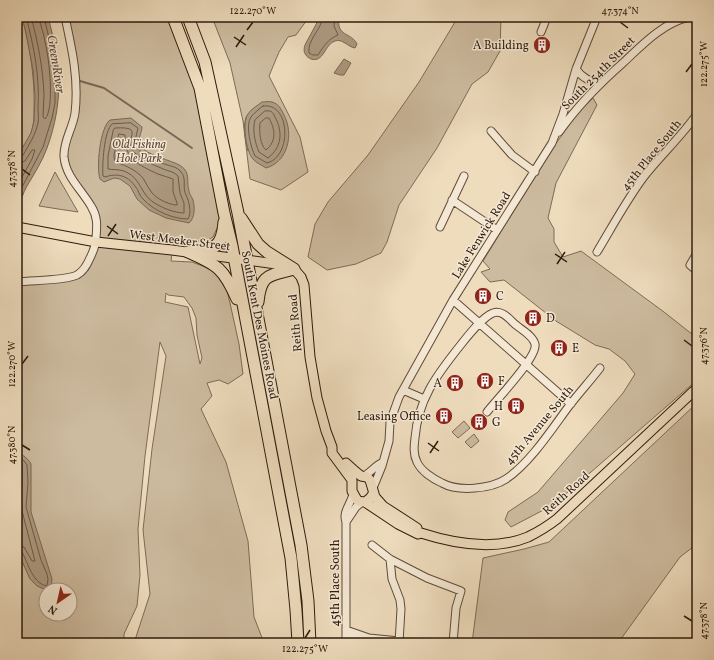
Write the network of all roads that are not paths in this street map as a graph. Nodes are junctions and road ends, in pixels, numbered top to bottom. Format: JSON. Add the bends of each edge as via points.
{"nodes":[{"id":1,"x":65,"y":17,"type":"edge"},
{"id":2,"x":174,"y":17,"type":"edge"},
{"id":3,"x":188,"y":17,"type":"edge"},
{"id":4,"x":546,"y":17,"type":"edge"},
{"id":5,"x":597,"y":17,"type":"edge"},
{"id":6,"x":690,"y":17,"type":"edge"},
{"id":7,"x":541,"y":32,"type":"dead end"},
{"id":8,"x":576,"y":69,"type":"junction"},
{"id":9,"x":600,"y":84,"type":"junction"},
{"id":10,"x":697,"y":114,"type":"edge"},
{"id":11,"x":491,"y":131,"type":"dead end"},
{"id":12,"x":552,"y":143,"type":"junction"},
{"id":13,"x":534,"y":172,"type":"junction"},
{"id":14,"x":464,"y":176,"type":"dead end"},
{"id":15,"x":452,"y":200,"type":"junction"},
{"id":16,"x":238,"y":213,"type":"junction"},
{"id":17,"x":224,"y":214,"type":"junction"},
{"id":18,"x":21,"y":227,"type":"edge"},
{"id":19,"x":440,"y":227,"type":"dead end"},
{"id":20,"x":497,"y":230,"type":"junction"},
{"id":21,"x":96,"y":242,"type":"junction"},
{"id":22,"x":188,"y":252,"type":"junction"},
{"id":23,"x":597,"y":252,"type":"dead end"},
{"id":24,"x":697,"y":253,"type":"edge"},
{"id":25,"x":234,"y":258,"type":"junction"},
{"id":26,"x":246,"y":260,"type":"junction"},
{"id":27,"x":294,"y":269,"type":"junction"},
{"id":28,"x":697,"y":271,"type":"edge"},
{"id":29,"x":17,"y":282,"type":"edge"},
{"id":30,"x":453,"y":300,"type":"junction"},
{"id":31,"x":257,"y":313,"type":"junction"},
{"id":32,"x":245,"y":316,"type":"junction"},
{"id":33,"x":480,"y":324,"type":"junction"},
{"id":34,"x":526,"y":365,"type":"junction"},
{"id":35,"x":600,"y":368,"type":"dead end"},
{"id":36,"x":697,"y":388,"type":"edge"},
{"id":37,"x":403,"y":390,"type":"junction"},
{"id":38,"x":424,"y":399,"type":"junction"},
{"id":39,"x":571,"y":404,"type":"junction"},
{"id":40,"x":487,"y":412,"type":"dead end"},
{"id":41,"x":332,"y":447,"type":"junction"},
{"id":42,"x":382,"y":463,"type":"junction"},
{"id":43,"x":362,"y":476,"type":"junction"},
{"id":44,"x":353,"y":484,"type":"junction"},
{"id":45,"x":373,"y":491,"type":"junction"},
{"id":46,"x":353,"y":494,"type":"junction"},
{"id":47,"x":364,"y":502,"type":"junction"},
{"id":48,"x":346,"y":522,"type":"junction"},
{"id":49,"x":421,"y":533,"type":"junction"},
{"id":50,"x":372,"y":544,"type":"dead end"},
{"id":51,"x":390,"y":559,"type":"junction"},
{"id":52,"x":346,"y":636,"type":"edge"},
{"id":53,"x":399,"y":642,"type":"edge"},
{"id":54,"x":298,"y":643,"type":"edge"},
{"id":55,"x":310,"y":643,"type":"edge"},
{"id":56,"x":369,"y":643,"type":"edge"},
{"id":57,"x":453,"y":643,"type":"edge"}],
"edges":[{"from":1,"to":21,"type":"street","via":[[74,58],[76,92],[74,115],[64,149],[65,163],[71,179],[95,214]]},
{"from":2,"to":17,"type":"highway","name":"South Kent Des Moines Road","via":[[200,88]]},
{"from":3,"to":16,"type":"highway","name":"South Kent Des Moines Road","via":[[205,62]]},
{"from":4,"to":7,"type":"street"},
{"from":5,"to":8,"type":"street","name":"Lake Fenwick Road"},
{"from":6,"to":9,"type":"street","name":"South 254th Street","via":[[672,23],[652,36]]},
{"from":8,"to":9,"type":"street","via":[[588,80]]},
{"from":8,"to":12,"type":"street","name":"Lake Fenwick Road"},
{"from":9,"to":12,"type":"street","name":"South 254th Street","via":[[568,118]]},
{"from":10,"to":23,"type":"street","name":"45th Place South","via":[[684,133],[640,182]]},
{"from":11,"to":13,"type":"street","via":[[512,155]]},
{"from":12,"to":13,"type":"street","name":"Lake Fenwick Road"},
{"from":13,"to":20,"type":"street","name":"Lake Fenwick Road"},
{"from":14,"to":15,"type":"street"},
{"from":15,"to":19,"type":"street"},
{"from":15,"to":20,"type":"street"},
{"from":16,"to":26,"type":"highway","name":"South Kent Des Moines Road"},
{"from":16,"to":27,"type":"highway","via":[[258,244]]},
{"from":17,"to":22,"type":"highway","via":[[223,234],[217,245]]},
{"from":17,"to":25,"type":"highway","name":"South Kent Des Moines Road"},
{"from":18,"to":21,"type":"main road","name":"West Meeker Street"},
{"from":20,"to":30,"type":"street","name":"Lake Fenwick Road"},
{"from":21,"to":22,"type":"main road","name":"West Meeker Street"},
{"from":21,"to":29,"type":"street","via":[[85,268],[78,274]]},
{"from":22,"to":25,"type":"main road","name":"West Meeker Street"},
{"from":22,"to":32,"type":"highway","via":[[213,264],[227,277]]},
{"from":24,"to":28,"type":"street","via":[[690,265]]},
{"from":25,"to":26,"type":"main road","name":"West Meeker Street"},
{"from":25,"to":32,"type":"highway","name":"South Kent Des Moines Road"},
{"from":26,"to":27,"type":"main road"},
{"from":26,"to":31,"type":"highway","name":"South Kent Des Moines Road"},
{"from":27,"to":31,"type":"highway","via":[[274,274],[264,280],[259,289]]},
{"from":27,"to":41,"type":"main road","name":"Reith Road","via":[[304,285],[307,331],[317,398]]},
{"from":30,"to":33,"type":"street"},
{"from":30,"to":37,"type":"street","name":"Lake Fenwick Road"},
{"from":31,"to":55,"type":"highway","name":"South Kent Des Moines Road","via":[[301,546]]},
{"from":32,"to":54,"type":"highway","name":"South Kent Des Moines Road","via":[[291,558]]},
{"from":33,"to":34,"type":"street"},
{"from":33,"to":34,"type":"street","via":[[495,312],[502,313],[532,339],[534,353]]},
{"from":33,"to":38,"type":"street","via":[[443,367]]},
{"from":34,"to":39,"type":"street"},
{"from":34,"to":40,"type":"street"},
{"from":35,"to":39,"type":"street","name":"45th Avenue South"},
{"from":36,"to":49,"type":"main road","name":"Reith Road","via":[[557,519],[528,537],[488,545],[459,543]]},
{"from":37,"to":38,"type":"street"},
{"from":37,"to":42,"type":"street","name":"Lake Fenwick Road","via":[[391,418],[388,447]]},
{"from":38,"to":39,"type":"street","name":"45th Avenue South","via":[[418,417],[415,456],[429,475],[442,484],[461,488],[488,486],[501,482],[538,447]]},
{"from":41,"to":43,"type":"main road","name":"Reith Road","via":[[337,449],[350,468]]},
{"from":41,"to":44,"type":"main road","name":"Reith Road","via":[[332,453],[350,476]]},
{"from":42,"to":43,"type":"street"},
{"from":42,"to":45,"type":"street","name":"Lake Fenwick Road"},
{"from":43,"to":44,"type":"main road","via":[[354,480]]},
{"from":43,"to":45,"type":"main road","name":"Reith Road","via":[[370,480]]},
{"from":44,"to":46,"type":"main road"},
{"from":45,"to":47,"type":"main road","via":[[369,500]]},
{"from":45,"to":49,"type":"main road","name":"Reith Road","via":[[383,506]]},
{"from":46,"to":47,"type":"main road","name":"Reith Road","via":[[357,500]]},
{"from":46,"to":48,"type":"street","name":"45th Place South","via":[[344,515]]},
{"from":47,"to":48,"type":"street","name":"45th Place South","via":[[356,507]]},
{"from":47,"to":49,"type":"main road","name":"Reith Road","via":[[407,529]]},
{"from":48,"to":52,"type":"street","name":"45th Place South"},
{"from":50,"to":51,"type":"street"},
{"from":51,"to":53,"type":"street","via":[[392,579],[401,609]]},
{"from":51,"to":57,"type":"street","via":[[427,578],[461,591],[456,608]]},
{"from":52,"to":53,"type":"street"},
{"from":52,"to":56,"type":"street"}]}
